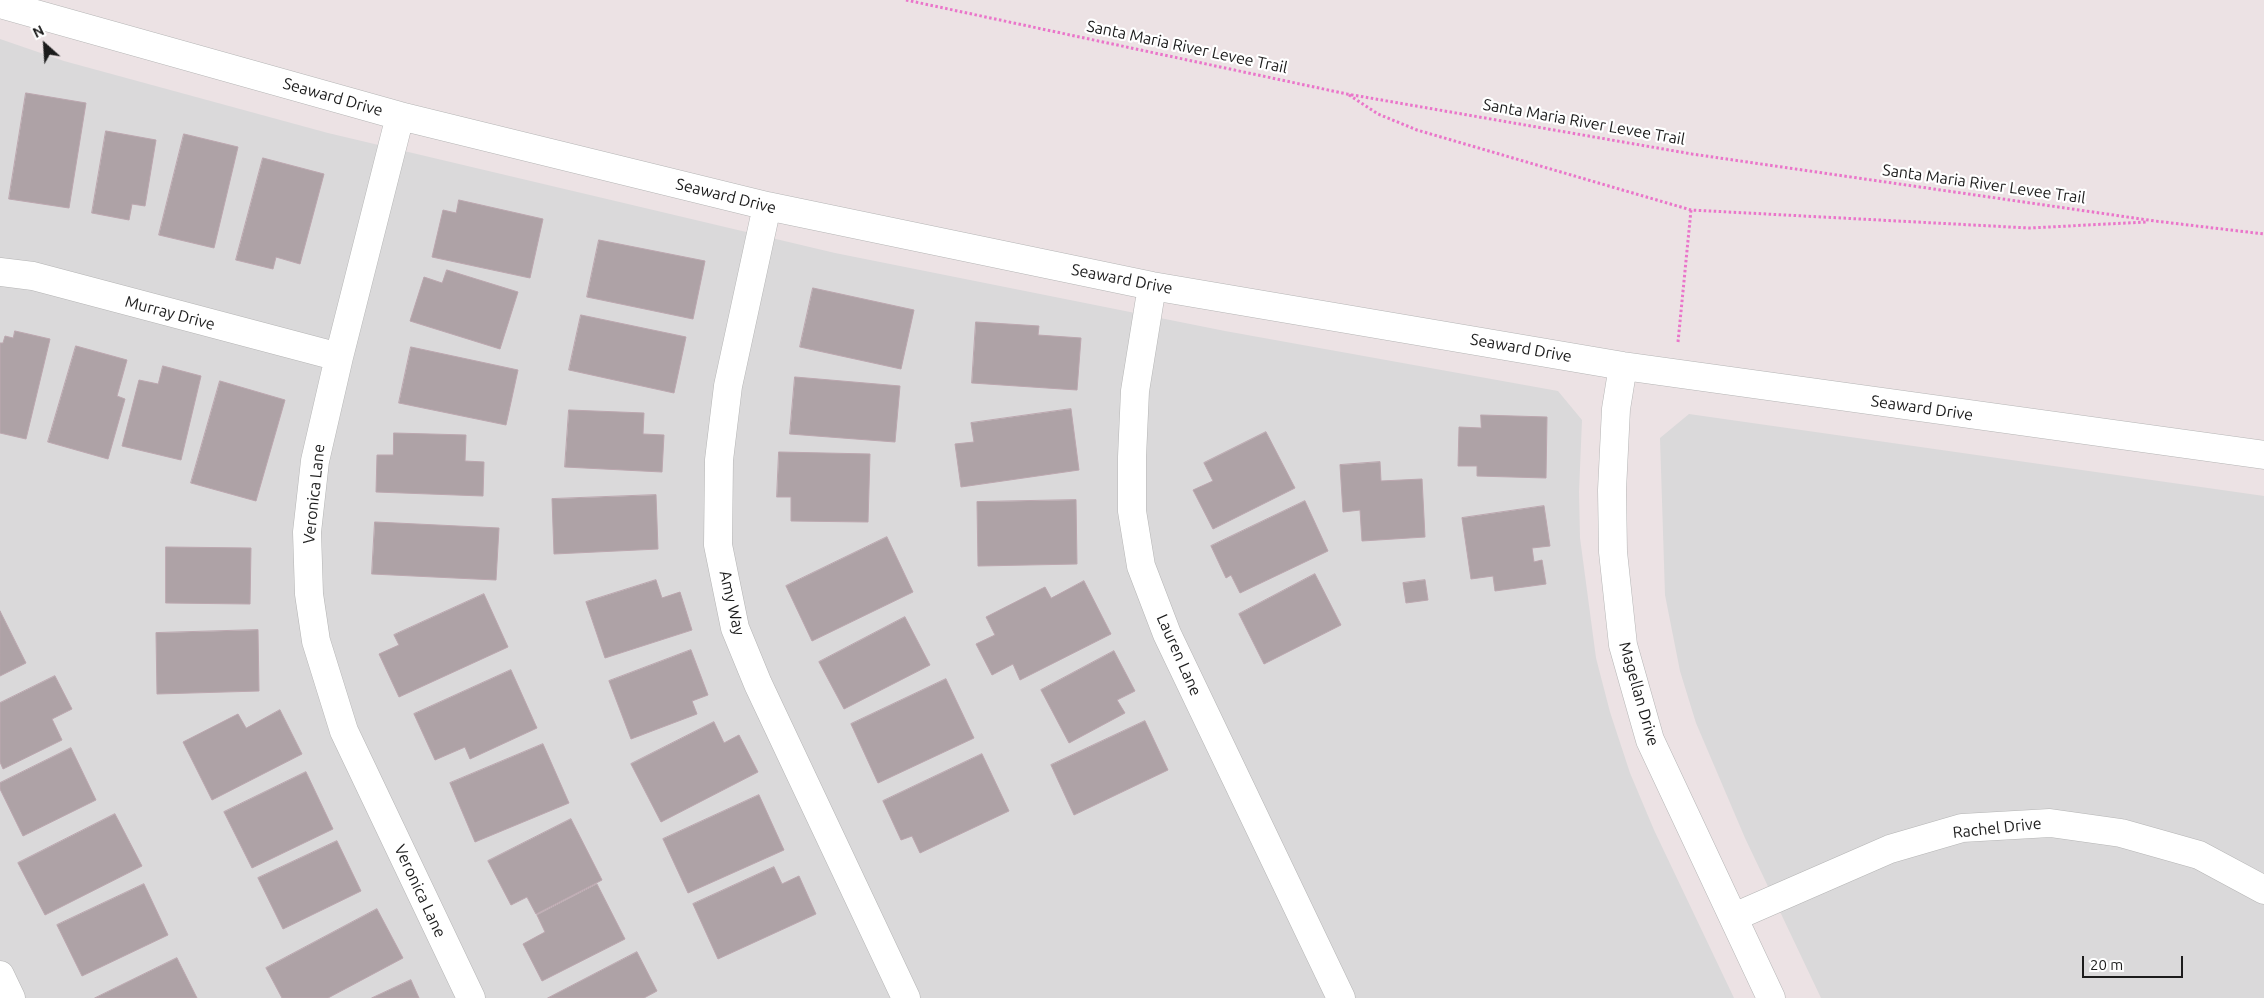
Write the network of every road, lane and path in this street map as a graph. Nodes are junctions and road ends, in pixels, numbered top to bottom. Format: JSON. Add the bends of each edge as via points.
{"nodes":[{"id":1,"x":906,"y":0,"type":"edge"},
{"id":2,"x":0,"y":4,"type":"edge"},
{"id":3,"x":1347,"y":94,"type":"junction"},
{"id":4,"x":400,"y":116,"type":"junction"},
{"id":5,"x":767,"y":206,"type":"junction"},
{"id":6,"x":1691,"y":210,"type":"junction"},
{"id":7,"x":2155,"y":221,"type":"junction"},
{"id":8,"x":2264,"y":234,"type":"edge"},
{"id":9,"x":0,"y":272,"type":"edge"},
{"id":10,"x":1152,"y":286,"type":"junction"},
{"id":11,"x":339,"y":357,"type":"junction"},
{"id":12,"x":1624,"y":366,"type":"junction"},
{"id":13,"x":1675,"y":373,"type":"junction"},
{"id":14,"x":2264,"y":455,"type":"edge"},
{"id":15,"x":2264,"y":890,"type":"edge"},
{"id":16,"x":1734,"y":917,"type":"junction"},
{"id":17,"x":0,"y":975,"type":"edge"},
{"id":18,"x":11,"y":998,"type":"edge"},
{"id":19,"x":471,"y":998,"type":"edge"},
{"id":20,"x":906,"y":998,"type":"edge"},
{"id":21,"x":1341,"y":998,"type":"edge"},
{"id":22,"x":1771,"y":998,"type":"edge"}],
"edges":[{"from":1,"to":3,"type":"path","name":"Santa Maria River Levee Trail"},
{"from":2,"to":4,"type":"street","name":"Seaward Drive"},
{"from":3,"to":6,"type":"path","via":[[1378,114],[1417,130]]},
{"from":3,"to":7,"type":"path","name":"Santa Maria River Levee Trail","via":[[1692,154]]},
{"from":4,"to":5,"type":"street","name":"Seaward Drive"},
{"from":4,"to":11,"type":"street","name":"Veronica Lane"},
{"from":5,"to":10,"type":"street","name":"Seaward Drive"},
{"from":5,"to":20,"type":"street","name":"Amy Way","via":[[728,386],[719,460],[718,545],[735,628],[758,684]]},
{"from":6,"to":7,"type":"path","via":[[2029,228]]},
{"from":6,"to":13,"type":"path"},
{"from":7,"to":8,"type":"path","name":"Santa Maria River Levee Trail"},
{"from":9,"to":11,"type":"street","name":"Murray Drive","via":[[33,276]]},
{"from":10,"to":12,"type":"street","name":"Seaward Drive"},
{"from":10,"to":21,"type":"street","name":"Lauren Lane","via":[[1135,391],[1132,457],[1132,511],[1141,566],[1167,634]]},
{"from":11,"to":19,"type":"street","name":"Veronica Lane","via":[[315,461],[307,532],[309,594],[316,641],[344,731]]},
{"from":12,"to":13,"type":"street","name":"Seaward Drive"},
{"from":12,"to":16,"type":"street","name":"Magellan Drive","via":[[1616,409],[1612,490],[1613,552],[1623,645],[1650,740]]},
{"from":13,"to":14,"type":"street","name":"Seaward Drive"},
{"from":15,"to":16,"type":"street","name":"Rachel Drive","via":[[2199,856],[2121,833],[2050,823],[1962,828],[1890,849]]},
{"from":16,"to":22,"type":"street","name":"Magellan Drive"},
{"from":17,"to":18,"type":"street"}]}
